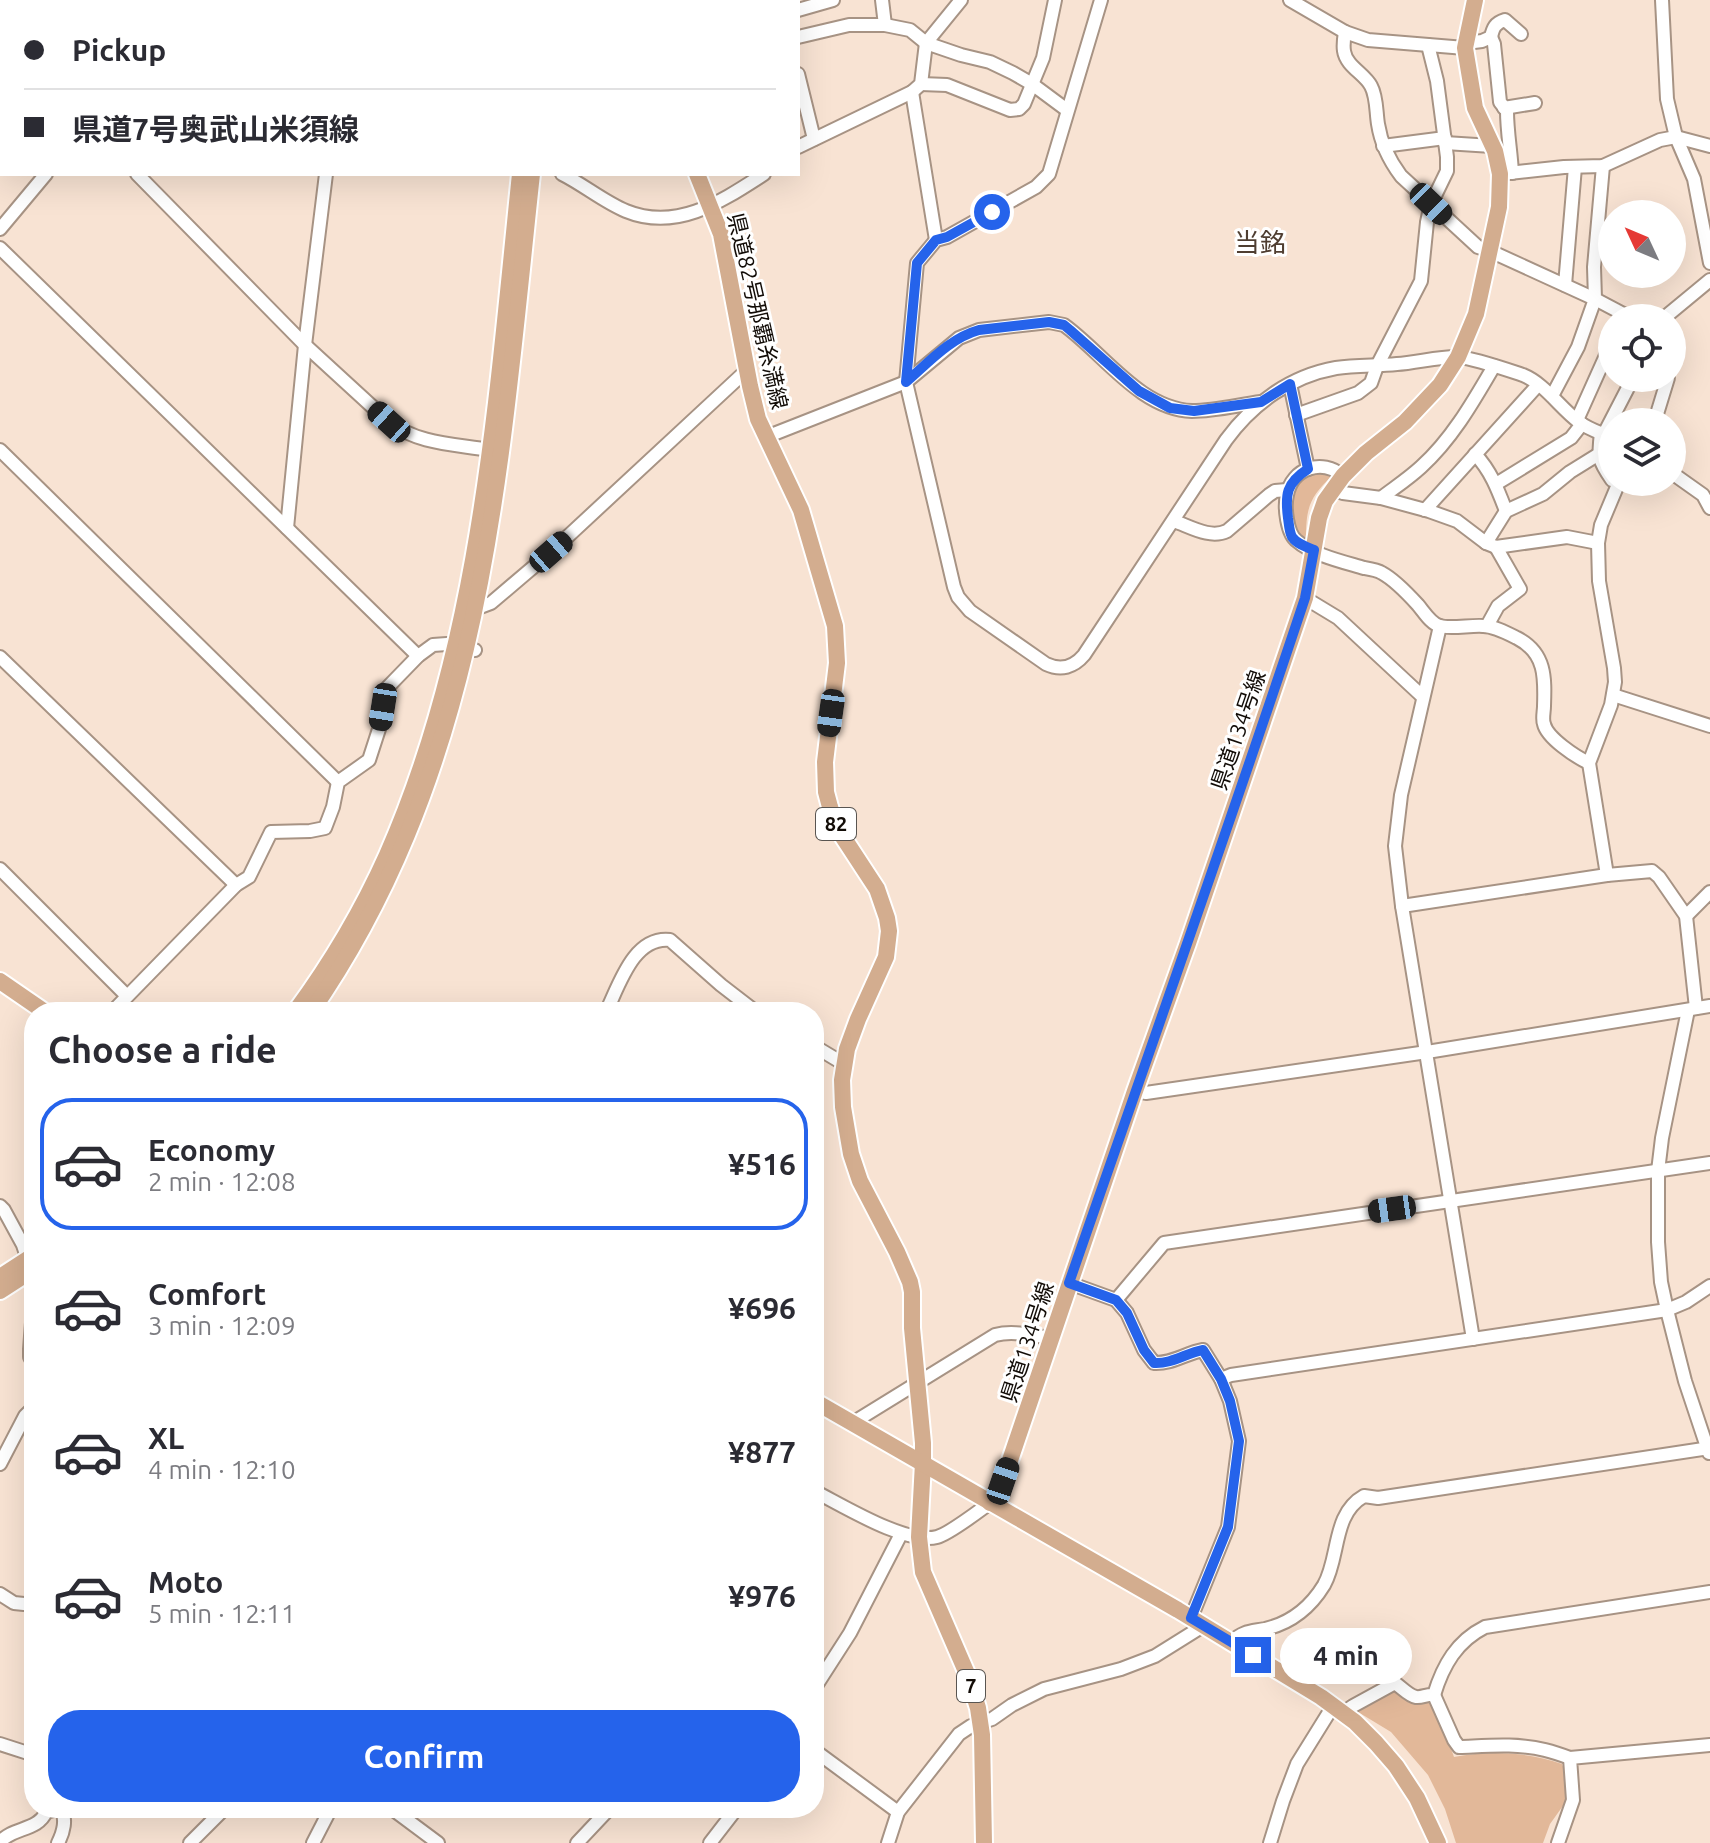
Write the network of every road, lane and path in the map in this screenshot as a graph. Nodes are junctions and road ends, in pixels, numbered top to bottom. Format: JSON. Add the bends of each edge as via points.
{"nodes":[{"id":1,"x":833,"y":0,"type":"edge"},
{"id":2,"x":882,"y":0,"type":"edge"},
{"id":3,"x":941,"y":0,"type":"edge"},
{"id":4,"x":1055,"y":0,"type":"edge"},
{"id":5,"x":1290,"y":0,"type":"edge"},
{"id":6,"x":1475,"y":0,"type":"edge"},
{"id":7,"x":1662,"y":0,"type":"edge"},
{"id":8,"x":1096,"y":2,"type":"edge"},
{"id":9,"x":957,"y":5,"type":"edge"},
{"id":10,"x":800,"y":9,"type":"edge"},
{"id":11,"x":885,"y":25,"type":"junction"},
{"id":12,"x":1345,"y":32,"type":"junction"},
{"id":13,"x":1521,"y":34,"type":"dead end"},
{"id":14,"x":800,"y":37,"type":"edge"},
{"id":15,"x":1491,"y":37,"type":"junction"},
{"id":16,"x":926,"y":43,"type":"junction"},
{"id":17,"x":1428,"y":45,"type":"junction"},
{"id":18,"x":1466,"y":46,"type":"junction"},
{"id":19,"x":800,"y":82,"type":"edge"},
{"id":20,"x":1032,"y":84,"type":"junction"},
{"id":21,"x":917,"y":88,"type":"junction"},
{"id":22,"x":1535,"y":103,"type":"dead end"},
{"id":23,"x":1504,"y":108,"type":"junction"},
{"id":24,"x":1067,"y":110,"type":"junction"},
{"id":25,"x":1676,"y":137,"type":"junction"},
{"id":26,"x":814,"y":139,"type":"junction"},
{"id":27,"x":1445,"y":141,"type":"junction"},
{"id":28,"x":800,"y":146,"type":"edge"},
{"id":29,"x":1383,"y":146,"type":"junction"},
{"id":30,"x":1492,"y":146,"type":"junction"},
{"id":31,"x":1710,"y":146,"type":"edge"},
{"id":32,"x":1603,"y":166,"type":"junction"},
{"id":33,"x":1575,"y":167,"type":"junction"},
{"id":34,"x":1506,"y":174,"type":"junction"},
{"id":35,"x":44,"y":176,"type":"edge"},
{"id":36,"x":139,"y":176,"type":"edge"},
{"id":37,"x":326,"y":176,"type":"edge"},
{"id":38,"x":520,"y":176,"type":"edge"},
{"id":39,"x":532,"y":176,"type":"edge"},
{"id":40,"x":565,"y":176,"type":"edge"},
{"id":41,"x":698,"y":176,"type":"edge"},
{"id":42,"x":761,"y":176,"type":"edge"},
{"id":43,"x":1431,"y":204,"type":"junction"},
{"id":44,"x":711,"y":206,"type":"junction"},
{"id":45,"x":0,"y":229,"type":"edge"},
{"id":46,"x":936,"y":240,"type":"junction"},
{"id":47,"x":0,"y":248,"type":"edge"},
{"id":48,"x":1490,"y":251,"type":"junction"},
{"id":49,"x":1710,"y":263,"type":"edge"},
{"id":50,"x":1710,"y":280,"type":"edge"},
{"id":51,"x":1565,"y":285,"type":"junction"},
{"id":52,"x":1595,"y":299,"type":"junction"},
{"id":53,"x":1604,"y":304,"type":"edge"},
{"id":54,"x":1681,"y":304,"type":"edge"},
{"id":55,"x":305,"y":345,"type":"junction"},
{"id":56,"x":1458,"y":357,"type":"junction"},
{"id":57,"x":1377,"y":366,"type":"junction"},
{"id":58,"x":1494,"y":366,"type":"junction"},
{"id":59,"x":747,"y":370,"type":"junction"},
{"id":60,"x":1598,"y":377,"type":"edge"},
{"id":61,"x":906,"y":382,"type":"junction"},
{"id":62,"x":1290,"y":384,"type":"junction"},
{"id":63,"x":1538,"y":385,"type":"junction"},
{"id":64,"x":1552,"y":396,"type":"junction"},
{"id":65,"x":1261,"y":402,"type":"junction"},
{"id":66,"x":1296,"y":415,"type":"junction"},
{"id":67,"x":1580,"y":422,"type":"junction"},
{"id":68,"x":1598,"y":431,"type":"edge"},
{"id":69,"x":766,"y":437,"type":"junction"},
{"id":70,"x":0,"y":450,"type":"edge"},
{"id":71,"x":489,"y":450,"type":"junction"},
{"id":72,"x":1475,"y":454,"type":"junction"},
{"id":73,"x":1598,"y":455,"type":"edge"},
{"id":74,"x":1308,"y":469,"type":"junction"},
{"id":75,"x":1338,"y":482,"type":"junction"},
{"id":76,"x":1686,"y":483,"type":"edge"},
{"id":77,"x":1496,"y":484,"type":"junction"},
{"id":78,"x":1287,"y":490,"type":"junction"},
{"id":79,"x":1611,"y":496,"type":"edge"},
{"id":80,"x":1381,"y":498,"type":"junction"},
{"id":81,"x":1710,"y":508,"type":"edge"},
{"id":82,"x":1425,"y":510,"type":"junction"},
{"id":83,"x":1506,"y":511,"type":"junction"},
{"id":84,"x":1174,"y":521,"type":"junction"},
{"id":85,"x":287,"y":528,"type":"junction"},
{"id":86,"x":1598,"y":543,"type":"junction"},
{"id":87,"x":1491,"y":545,"type":"junction"},
{"id":88,"x":1314,"y":550,"type":"junction"},
{"id":89,"x":1305,"y":598,"type":"junction"},
{"id":90,"x":475,"y":609,"type":"junction"},
{"id":91,"x":1440,"y":626,"type":"junction"},
{"id":92,"x":1487,"y":626,"type":"junction"},
{"id":93,"x":466,"y":648,"type":"junction"},
{"id":94,"x":418,"y":656,"type":"junction"},
{"id":95,"x":0,"y":657,"type":"edge"},
{"id":96,"x":1613,"y":695,"type":"junction"},
{"id":97,"x":1423,"y":697,"type":"junction"},
{"id":98,"x":1710,"y":726,"type":"edge"},
{"id":99,"x":1589,"y":763,"type":"junction"},
{"id":100,"x":338,"y":782,"type":"junction"},
{"id":101,"x":0,"y":869,"type":"edge"},
{"id":102,"x":1607,"y":875,"type":"junction"},
{"id":103,"x":236,"y":885,"type":"junction"},
{"id":104,"x":1710,"y":892,"type":"edge"},
{"id":105,"x":1402,"y":906,"type":"junction"},
{"id":106,"x":1686,"y":916,"type":"junction"},
{"id":107,"x":0,"y":981,"type":"edge"},
{"id":108,"x":127,"y":996,"type":"junction"},
{"id":109,"x":30,"y":1002,"type":"edge"},
{"id":110,"x":121,"y":1002,"type":"edge"},
{"id":111,"x":302,"y":1002,"type":"edge"},
{"id":112,"x":317,"y":1002,"type":"edge"},
{"id":113,"x":611,"y":1002,"type":"edge"},
{"id":114,"x":743,"y":1002,"type":"edge"},
{"id":115,"x":1710,"y":1006,"type":"edge"},
{"id":116,"x":1692,"y":1009,"type":"junction"},
{"id":117,"x":824,"y":1052,"type":"edge"},
{"id":118,"x":1427,"y":1052,"type":"junction"},
{"id":119,"x":844,"y":1064,"type":"junction"},
{"id":120,"x":1135,"y":1091,"type":"junction"},
{"id":121,"x":1710,"y":1163,"type":"edge"},
{"id":122,"x":1658,"y":1171,"type":"junction"},
{"id":123,"x":1450,"y":1201,"type":"junction"},
{"id":124,"x":0,"y":1206,"type":"edge"},
{"id":125,"x":24,"y":1248,"type":"edge"},
{"id":126,"x":24,"y":1270,"type":"edge"},
{"id":127,"x":24,"y":1274,"type":"edge"},
{"id":128,"x":0,"y":1277,"type":"edge"},
{"id":129,"x":1069,"y":1283,"type":"junction"},
{"id":130,"x":1710,"y":1286,"type":"edge"},
{"id":131,"x":0,"y":1291,"type":"edge"},
{"id":132,"x":1116,"y":1300,"type":"junction"},
{"id":133,"x":1667,"y":1310,"type":"junction"},
{"id":134,"x":1052,"y":1338,"type":"junction"},
{"id":135,"x":1473,"y":1339,"type":"junction"},
{"id":136,"x":1221,"y":1379,"type":"junction"},
{"id":137,"x":918,"y":1382,"type":"junction"},
{"id":138,"x":824,"y":1406,"type":"edge"},
{"id":139,"x":24,"y":1418,"type":"edge"},
{"id":140,"x":854,"y":1422,"type":"junction"},
{"id":141,"x":1709,"y":1451,"type":"edge"},
{"id":142,"x":923,"y":1463,"type":"junction"},
{"id":143,"x":0,"y":1464,"type":"edge"},
{"id":144,"x":824,"y":1496,"type":"edge"},
{"id":145,"x":990,"y":1503,"type":"junction"},
{"id":146,"x":901,"y":1534,"type":"junction"},
{"id":147,"x":919,"y":1537,"type":"junction"},
{"id":148,"x":1710,"y":1592,"type":"edge"},
{"id":149,"x":0,"y":1594,"type":"edge"},
{"id":150,"x":24,"y":1604,"type":"edge"},
{"id":151,"x":1197,"y":1622,"type":"junction"},
{"id":152,"x":1231,"y":1642,"type":"junction"},
{"id":153,"x":824,"y":1673,"type":"edge"},
{"id":154,"x":1434,"y":1695,"type":"junction"},
{"id":155,"x":1338,"y":1710,"type":"junction"},
{"id":156,"x":981,"y":1723,"type":"junction"},
{"id":157,"x":0,"y":1744,"type":"edge"},
{"id":158,"x":1710,"y":1745,"type":"edge"},
{"id":159,"x":24,"y":1752,"type":"edge"},
{"id":160,"x":824,"y":1757,"type":"edge"},
{"id":161,"x":1570,"y":1758,"type":"junction"},
{"id":162,"x":898,"y":1812,"type":"junction"},
{"id":163,"x":42,"y":1818,"type":"edge"},
{"id":164,"x":65,"y":1818,"type":"edge"},
{"id":165,"x":215,"y":1818,"type":"edge"},
{"id":166,"x":326,"y":1818,"type":"edge"},
{"id":167,"x":404,"y":1818,"type":"edge"},
{"id":168,"x":601,"y":1818,"type":"edge"},
{"id":169,"x":729,"y":1818,"type":"edge"},
{"id":170,"x":0,"y":1842,"type":"edge"},
{"id":171,"x":58,"y":1843,"type":"edge"},
{"id":172,"x":190,"y":1843,"type":"edge"},
{"id":173,"x":313,"y":1843,"type":"edge"},
{"id":174,"x":438,"y":1843,"type":"edge"},
{"id":175,"x":577,"y":1843,"type":"edge"},
{"id":176,"x":710,"y":1843,"type":"edge"},
{"id":177,"x":888,"y":1843,"type":"edge"},
{"id":178,"x":984,"y":1843,"type":"edge"},
{"id":179,"x":1270,"y":1843,"type":"edge"},
{"id":180,"x":1438,"y":1843,"type":"edge"},
{"id":181,"x":1558,"y":1843,"type":"edge"}],
"edges":[{"from":1,"to":10,"type":"street"},
{"from":2,"to":11,"type":"street"},
{"from":3,"to":9,"type":"street"},
{"from":4,"to":20,"type":"street"},
{"from":5,"to":12,"type":"street"},
{"from":6,"to":18,"type":"main road","name":"県道134号線"},
{"from":7,"to":25,"type":"street","via":[[1667,99]]},
{"from":8,"to":24,"type":"street"},
{"from":9,"to":16,"type":"street"},
{"from":11,"to":14,"type":"street","via":[[849,25]]},
{"from":11,"to":16,"type":"street","via":[[910,30]]},
{"from":12,"to":17,"type":"street","via":[[1368,40]]},
{"from":12,"to":29,"type":"street","via":[[1347,59],[1374,93]]},
{"from":13,"to":15,"type":"street","via":[[1505,20],[1493,28]]},
{"from":15,"to":18,"type":"street"},
{"from":15,"to":23,"type":"street"},
{"from":16,"to":20,"type":"street","via":[[990,62]]},
{"from":16,"to":21,"type":"street"},
{"from":17,"to":18,"type":"street"},
{"from":17,"to":27,"type":"street"},
{"from":18,"to":30,"type":"main road","name":"県道134号線","via":[[1475,108]]},
{"from":19,"to":26,"type":"street"},
{"from":20,"to":21,"type":"street","via":[[1024,104],[1010,110],[947,85]]},
{"from":20,"to":24,"type":"street"},
{"from":21,"to":26,"type":"street"},
{"from":21,"to":46,"type":"street"},
{"from":22,"to":23,"type":"street"},
{"from":23,"to":34,"type":"street","via":[[1512,155]]},
{"from":24,"to":46,"type":"street","via":[[1043,181]]},
{"from":25,"to":31,"type":"street"},
{"from":25,"to":32,"type":"street"},
{"from":25,"to":49,"type":"street","via":[[1694,179]]},
{"from":26,"to":28,"type":"street"},
{"from":27,"to":29,"type":"street"},
{"from":27,"to":30,"type":"street"},
{"from":27,"to":43,"type":"street","via":[[1447,171]]},
{"from":29,"to":43,"type":"street","via":[[1401,176]]},
{"from":30,"to":34,"type":"main road","name":"県道134号線"},
{"from":32,"to":33,"type":"street"},
{"from":32,"to":52,"type":"street"},
{"from":33,"to":34,"type":"street"},
{"from":33,"to":51,"type":"street"},
{"from":34,"to":48,"type":"main road","name":"県道134号線"},
{"from":35,"to":45,"type":"street"},
{"from":36,"to":55,"type":"street"},
{"from":37,"to":55,"type":"street"},
{"from":38,"to":71,"type":"main road"},
{"from":39,"to":90,"type":"main road","via":[[501,452]]},
{"from":40,"to":44,"type":"street","via":[[643,216],[672,218]]},
{"from":41,"to":44,"type":"main road","name":"県道82号那覇糸満線","number":"82"},
{"from":42,"to":44,"type":"street"},
{"from":43,"to":48,"type":"street","via":[[1478,247]]},
{"from":43,"to":57,"type":"street","via":[[1421,281]]},
{"from":44,"to":59,"type":"main road","name":"県道82号那覇糸満線","number":"82","via":[[724,246]]},
{"from":46,"to":61,"type":"street","via":[[917,263]]},
{"from":47,"to":85,"type":"street"},
{"from":48,"to":51,"type":"street"},
{"from":48,"to":56,"type":"main road","name":"県道134号線","via":[[1476,314]]},
{"from":50,"to":54,"type":"street"},
{"from":51,"to":52,"type":"street"},
{"from":52,"to":53,"type":"street"},
{"from":52,"to":64,"type":"street"},
{"from":55,"to":71,"type":"street","via":[[403,432]]},
{"from":55,"to":85,"type":"street"},
{"from":56,"to":57,"type":"street"},
{"from":56,"to":58,"type":"street"},
{"from":56,"to":75,"type":"main road","name":"県道134号線","via":[[1418,409]]},
{"from":57,"to":62,"type":"street","via":[[1337,368]]},
{"from":57,"to":66,"type":"street","via":[[1366,389]]},
{"from":58,"to":63,"type":"street"},
{"from":58,"to":80,"type":"street","via":[[1442,445]]},
{"from":59,"to":69,"type":"main road","name":"県道82号那覇糸満線","number":"82"},
{"from":59,"to":90,"type":"street","via":[[569,537],[491,603]]},
{"from":60,"to":67,"type":"street"},
{"from":61,"to":65,"type":"street","via":[[968,333],[1057,323],[1139,391],[1170,408],[1194,411]]},
{"from":61,"to":69,"type":"street"},
{"from":61,"to":84,"type":"street","via":[[958,597],[980,619],[1046,664],[1067,667],[1084,655]]},
{"from":62,"to":65,"type":"street"},
{"from":62,"to":66,"type":"street"},
{"from":63,"to":64,"type":"street"},
{"from":63,"to":72,"type":"street"},
{"from":64,"to":67,"type":"street"},
{"from":65,"to":84,"type":"street","via":[[1226,440]]},
{"from":66,"to":74,"type":"street"},
{"from":67,"to":68,"type":"street"},
{"from":67,"to":77,"type":"street","via":[[1571,438]]},
{"from":69,"to":119,"type":"main road","name":"県道82号那覇糸満線","number":"82","via":[[801,510],[835,626],[837,663],[825,762],[830,807],[877,889],[889,931],[886,957]]},
{"from":70,"to":100,"type":"street"},
{"from":71,"to":93,"type":"main road"},
{"from":72,"to":77,"type":"street"},
{"from":72,"to":82,"type":"street"},
{"from":73,"to":83,"type":"street","via":[[1543,494]]},
{"from":74,"to":75,"type":"street","via":[[1331,468]]},
{"from":74,"to":78,"type":"street"},
{"from":75,"to":80,"type":"street","via":[[1343,493]]},
{"from":75,"to":88,"type":"main road","name":"県道134号線","via":[[1319,518]]},
{"from":76,"to":81,"type":"street"},
{"from":77,"to":83,"type":"street"},
{"from":78,"to":84,"type":"street","via":[[1269,495],[1221,534]]},
{"from":78,"to":88,"type":"street","via":[[1290,532]]},
{"from":79,"to":86,"type":"street"},
{"from":80,"to":82,"type":"street"},
{"from":82,"to":87,"type":"street","via":[[1457,521]]},
{"from":83,"to":87,"type":"street"},
{"from":85,"to":94,"type":"street"},
{"from":86,"to":87,"type":"street","via":[[1567,537]]},
{"from":86,"to":96,"type":"street"},
{"from":87,"to":92,"type":"street","via":[[1520,589],[1498,606]]},
{"from":88,"to":89,"type":"main road","name":"県道134号線"},
{"from":88,"to":91,"type":"street","via":[[1382,573]]},
{"from":89,"to":97,"type":"street","via":[[1338,618]]},
{"from":89,"to":120,"type":"main road","name":"県道134号線"},
{"from":90,"to":93,"type":"main road"},
{"from":91,"to":92,"type":"street"},
{"from":91,"to":97,"type":"street"},
{"from":92,"to":99,"type":"street","via":[[1530,647],[1544,671],[1544,725],[1550,736]]},
{"from":93,"to":94,"type":"street","via":[[433,645]]},
{"from":93,"to":111,"type":"main road","via":[[386,856],[351,926]]},
{"from":93,"to":112,"type":"main road","via":[[438,753],[397,861],[363,930]]},
{"from":94,"to":100,"type":"street","via":[[386,689],[369,760]]},
{"from":95,"to":103,"type":"street"},
{"from":96,"to":98,"type":"street"},
{"from":96,"to":99,"type":"street"},
{"from":97,"to":105,"type":"street","via":[[1395,846]]},
{"from":99,"to":102,"type":"street"},
{"from":100,"to":103,"type":"street","via":[[325,828],[271,832],[249,877]]},
{"from":101,"to":108,"type":"street"},
{"from":102,"to":105,"type":"street"},
{"from":102,"to":106,"type":"street","via":[[1652,871]]},
{"from":103,"to":108,"type":"street"},
{"from":104,"to":106,"type":"street"},
{"from":105,"to":118,"type":"street"},
{"from":106,"to":116,"type":"street"},
{"from":107,"to":109,"type":"main road"},
{"from":108,"to":110,"type":"street"},
{"from":113,"to":114,"type":"street","via":[[633,958],[661,939],[670,940]]},
{"from":115,"to":116,"type":"street"},
{"from":116,"to":118,"type":"street"},
{"from":116,"to":122,"type":"street"},
{"from":117,"to":119,"type":"street"},
{"from":118,"to":120,"type":"street"},
{"from":118,"to":123,"type":"street"},
{"from":119,"to":137,"type":"main road","name":"県道82号那覇糸満線","number":"82","via":[[843,1107],[855,1167],[910,1282]]},
{"from":120,"to":129,"type":"main road","name":"県道134号線"},
{"from":121,"to":122,"type":"street"},
{"from":122,"to":123,"type":"street"},
{"from":122,"to":133,"type":"street","via":[[1659,1255]]},
{"from":123,"to":132,"type":"street","via":[[1164,1243]]},
{"from":123,"to":135,"type":"street"},
{"from":124,"to":125,"type":"street"},
{"from":126,"to":128,"type":"main road"},
{"from":127,"to":131,"type":"main road"},
{"from":129,"to":132,"type":"street"},
{"from":129,"to":134,"type":"main road","name":"県道134号線"},
{"from":130,"to":133,"type":"street"},
{"from":132,"to":136,"type":"street","via":[[1154,1363],[1170,1363],[1203,1350]]},
{"from":133,"to":135,"type":"street"},
{"from":133,"to":141,"type":"street"},
{"from":134,"to":137,"type":"street","via":[[995,1335]]},
{"from":134,"to":145,"type":"main road","name":"県道134号線","via":[[1003,1481]]},
{"from":135,"to":136,"type":"street"},
{"from":136,"to":151,"type":"street","via":[[1239,1441],[1228,1527]]},
{"from":137,"to":140,"type":"street"},
{"from":137,"to":142,"type":"main road","name":"県道82号那覇糸満線","number":"82"},
{"from":138,"to":140,"type":"main road"},
{"from":139,"to":143,"type":"street"},
{"from":140,"to":142,"type":"main road"},
{"from":141,"to":152,"type":"street","via":[[1364,1496],[1344,1517],[1324,1585],[1296,1617],[1242,1632]]},
{"from":142,"to":145,"type":"main road"},
{"from":142,"to":147,"type":"main road","number":"7"},
{"from":144,"to":146,"type":"street"},
{"from":145,"to":147,"type":"street","via":[[937,1537]]},
{"from":145,"to":151,"type":"main road"},
{"from":146,"to":147,"type":"street"},
{"from":146,"to":153,"type":"street"},
{"from":147,"to":156,"type":"main road","number":"7","via":[[923,1572],[968,1676]]},
{"from":148,"to":154,"type":"street","via":[[1485,1627],[1451,1655]]},
{"from":149,"to":150,"type":"street"},
{"from":151,"to":152,"type":"main road"},
{"from":151,"to":156,"type":"street","via":[[1155,1656],[1044,1689]]},
{"from":152,"to":155,"type":"main road"},
{"from":154,"to":155,"type":"street","via":[[1414,1697],[1395,1683]]},
{"from":154,"to":161,"type":"street","via":[[1459,1747],[1527,1747]]},
{"from":155,"to":179,"type":"street","via":[[1297,1764]]},
{"from":155,"to":180,"type":"main road","via":[[1404,1777]]},
{"from":156,"to":162,"type":"street","via":[[959,1734]]},
{"from":156,"to":178,"type":"main road","number":"7"},
{"from":157,"to":159,"type":"street"},
{"from":158,"to":161,"type":"street"},
{"from":160,"to":162,"type":"street"},
{"from":161,"to":181,"type":"street","via":[[1573,1800]]},
{"from":162,"to":177,"type":"street"},
{"from":163,"to":170,"type":"street"},
{"from":164,"to":171,"type":"street"},
{"from":165,"to":172,"type":"street"},
{"from":166,"to":173,"type":"street"},
{"from":167,"to":174,"type":"street"},
{"from":168,"to":175,"type":"street"},
{"from":169,"to":176,"type":"street"}]}
